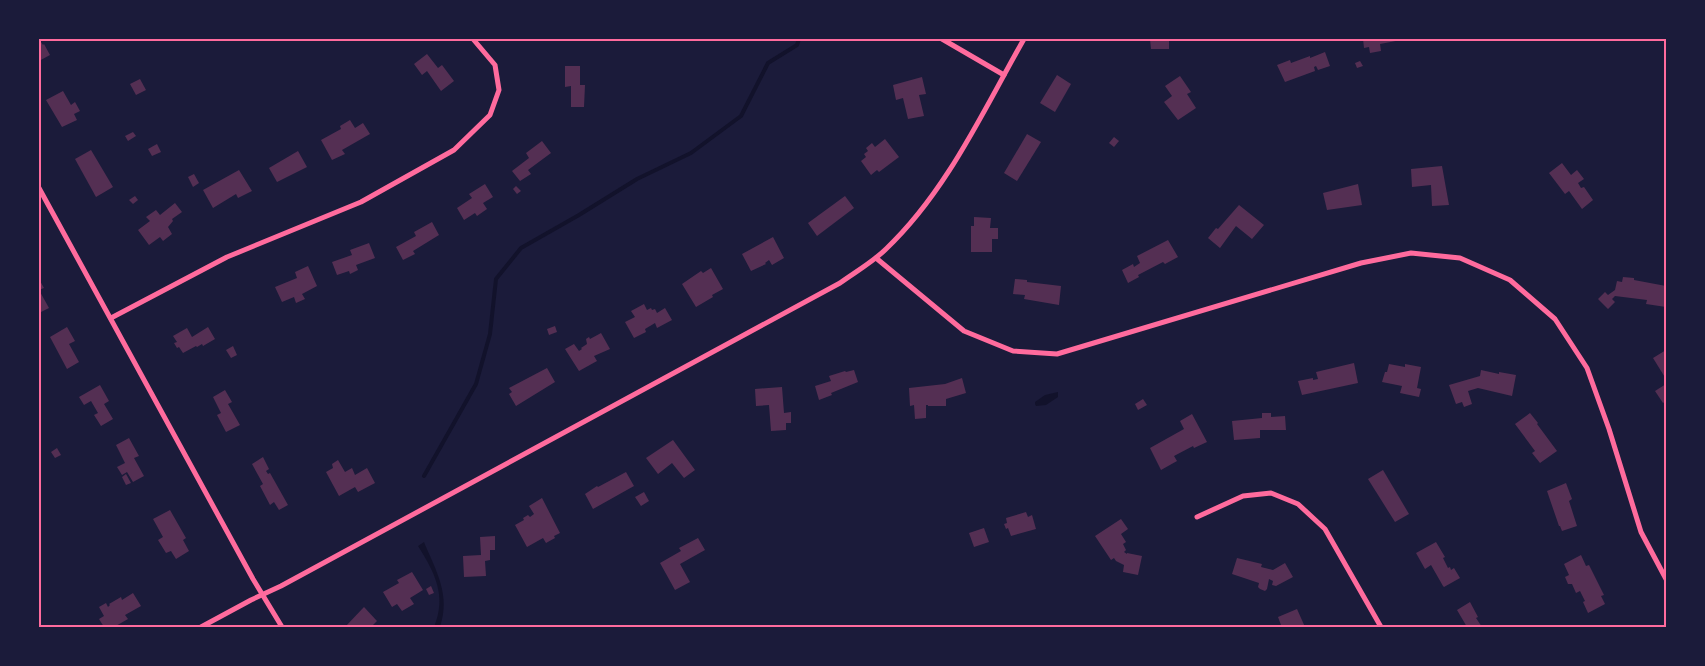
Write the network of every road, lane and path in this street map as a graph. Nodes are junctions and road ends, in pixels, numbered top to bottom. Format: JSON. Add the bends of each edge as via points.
{"nodes":[{"id":1,"x":473,"y":39,"type":"edge"},
{"id":2,"x":942,"y":39,"type":"edge"},
{"id":3,"x":1024,"y":39,"type":"edge"},
{"id":4,"x":1004,"y":75,"type":"junction"},
{"id":5,"x":39,"y":188,"type":"edge"},
{"id":6,"x":876,"y":258,"type":"junction"},
{"id":7,"x":111,"y":318,"type":"junction"},
{"id":8,"x":1197,"y":517,"type":"dead end"},
{"id":9,"x":1666,"y":579,"type":"edge"},
{"id":10,"x":262,"y":595,"type":"junction"},
{"id":11,"x":201,"y":627,"type":"edge"},
{"id":12,"x":282,"y":627,"type":"edge"},
{"id":13,"x":1381,"y":627,"type":"edge"}],
"edges":[{"from":1,"to":7,"type":"street","via":[[495,65],[499,90],[490,114],[454,150],[361,202],[227,257]]},
{"from":2,"to":4,"type":"street"},
{"from":3,"to":4,"type":"street"},
{"from":4,"to":6,"type":"street","via":[[927,203]]},
{"from":5,"to":7,"type":"street"},
{"from":6,"to":9,"type":"street","via":[[964,330],[1013,351],[1057,354],[1361,263],[1411,253],[1460,258],[1510,280],[1555,319],[1587,368],[1641,532]]},
{"from":6,"to":10,"type":"street","via":[[840,283]]},
{"from":7,"to":10,"type":"street"},
{"from":8,"to":13,"type":"street","via":[[1243,496],[1271,493],[1298,504],[1325,529]]},
{"from":10,"to":11,"type":"street"},
{"from":10,"to":12,"type":"street"}]}
